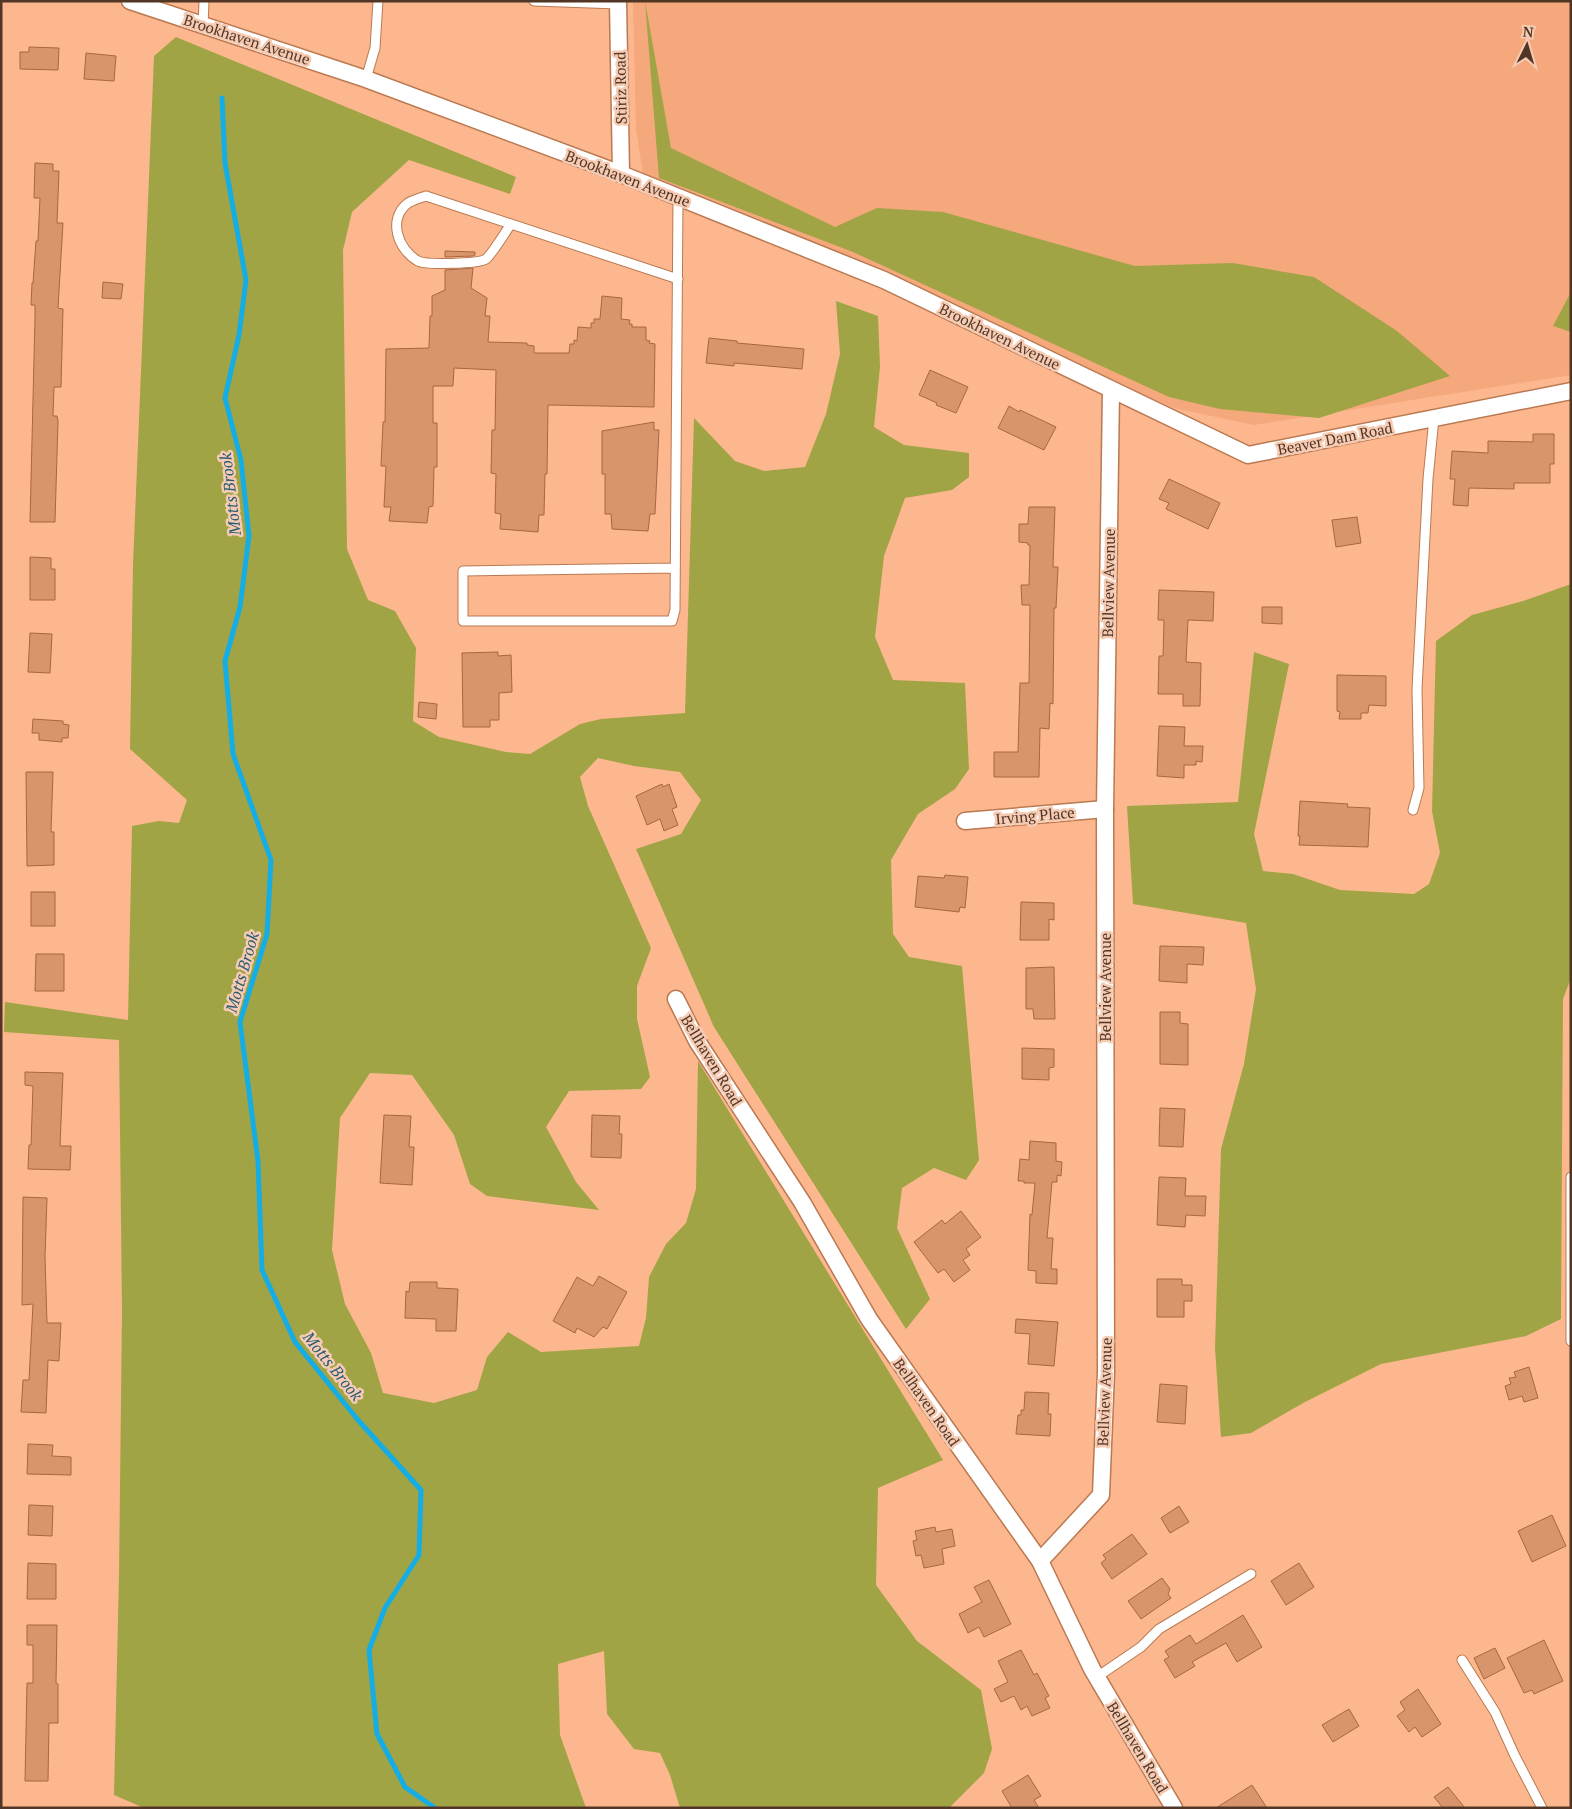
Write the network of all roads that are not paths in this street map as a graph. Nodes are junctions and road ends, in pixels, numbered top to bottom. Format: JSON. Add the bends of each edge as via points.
{"nodes":[{"id":1,"x":130,"y":1,"type":"edge"},
{"id":2,"x":204,"y":1,"type":"edge"},
{"id":3,"x":378,"y":1,"type":"edge"},
{"id":4,"x":534,"y":1,"type":"edge"},
{"id":5,"x":618,"y":3,"type":"edge"},
{"id":6,"x":203,"y":25,"type":"junction"},
{"id":7,"x":366,"y":79,"type":"junction"},
{"id":8,"x":621,"y":174,"type":"junction"},
{"id":9,"x":678,"y":197,"type":"junction"},
{"id":10,"x":511,"y":224,"type":"junction"},
{"id":11,"x":678,"y":279,"type":"junction"},
{"id":12,"x":1111,"y":390,"type":"junction"},
{"id":13,"x":1571,"y":391,"type":"edge"},
{"id":14,"x":1434,"y":418,"type":"junction"},
{"id":15,"x":675,"y":568,"type":"junction"},
{"id":16,"x":1105,"y":809,"type":"junction"},
{"id":17,"x":1413,"y":810,"type":"dead end"},
{"id":18,"x":965,"y":821,"type":"dead end"},
{"id":19,"x":676,"y":999,"type":"dead end"},
{"id":20,"x":1571,"y":1177,"type":"edge"},
{"id":21,"x":1571,"y":1341,"type":"edge"},
{"id":22,"x":1040,"y":1561,"type":"junction"},
{"id":23,"x":1251,"y":1574,"type":"dead end"},
{"id":24,"x":1462,"y":1660,"type":"dead end"},
{"id":25,"x":1097,"y":1678,"type":"junction"},
{"id":26,"x":1174,"y":1808,"type":"edge"},
{"id":27,"x":1542,"y":1808,"type":"edge"}],
"edges":[{"from":1,"to":6,"type":"street","name":"Brookhaven Avenue"},
{"from":2,"to":6,"type":"lane"},
{"from":3,"to":7,"type":"lane","via":[[376,48]]},
{"from":4,"to":5,"type":"lane"},
{"from":5,"to":8,"type":"street","name":"Stiriz Road"},
{"from":6,"to":7,"type":"street","name":"Brookhaven Avenue"},
{"from":7,"to":8,"type":"street","name":"Brookhaven Avenue"},
{"from":8,"to":9,"type":"street","name":"Brookhaven Avenue"},
{"from":9,"to":11,"type":"lane"},
{"from":9,"to":12,"type":"street","name":"Brookhaven Avenue","via":[[884,280]]},
{"from":10,"to":10,"type":"lane","via":[[426,196],[408,204],[399,214],[396,230],[402,248],[419,262],[474,263],[487,258]]},
{"from":10,"to":11,"type":"lane"},
{"from":11,"to":15,"type":"lane"},
{"from":12,"to":14,"type":"street","name":"Beaver Dam Road","via":[[1248,455]]},
{"from":12,"to":16,"type":"street","name":"Bellview Avenue"},
{"from":13,"to":14,"type":"street","name":"Beaver Dam Road"},
{"from":14,"to":17,"type":"lane","via":[[1417,690],[1419,788]]},
{"from":15,"to":15,"type":"lane","via":[[672,621],[463,621],[463,571]]},
{"from":16,"to":18,"type":"street","name":"Irving Place"},
{"from":16,"to":22,"type":"street","name":"Bellview Avenue","via":[[1106,1372],[1101,1495]]},
{"from":19,"to":22,"type":"street","name":"Bellhaven Road","via":[[698,1042],[802,1202],[869,1319]]},
{"from":20,"to":21,"type":"lane"},
{"from":22,"to":25,"type":"street","name":"Bellhaven Road"},
{"from":23,"to":25,"type":"lane","via":[[1159,1630]]},
{"from":24,"to":27,"type":"lane","via":[[1495,1712]]},
{"from":25,"to":26,"type":"street","name":"Bellhaven Road"}]}
